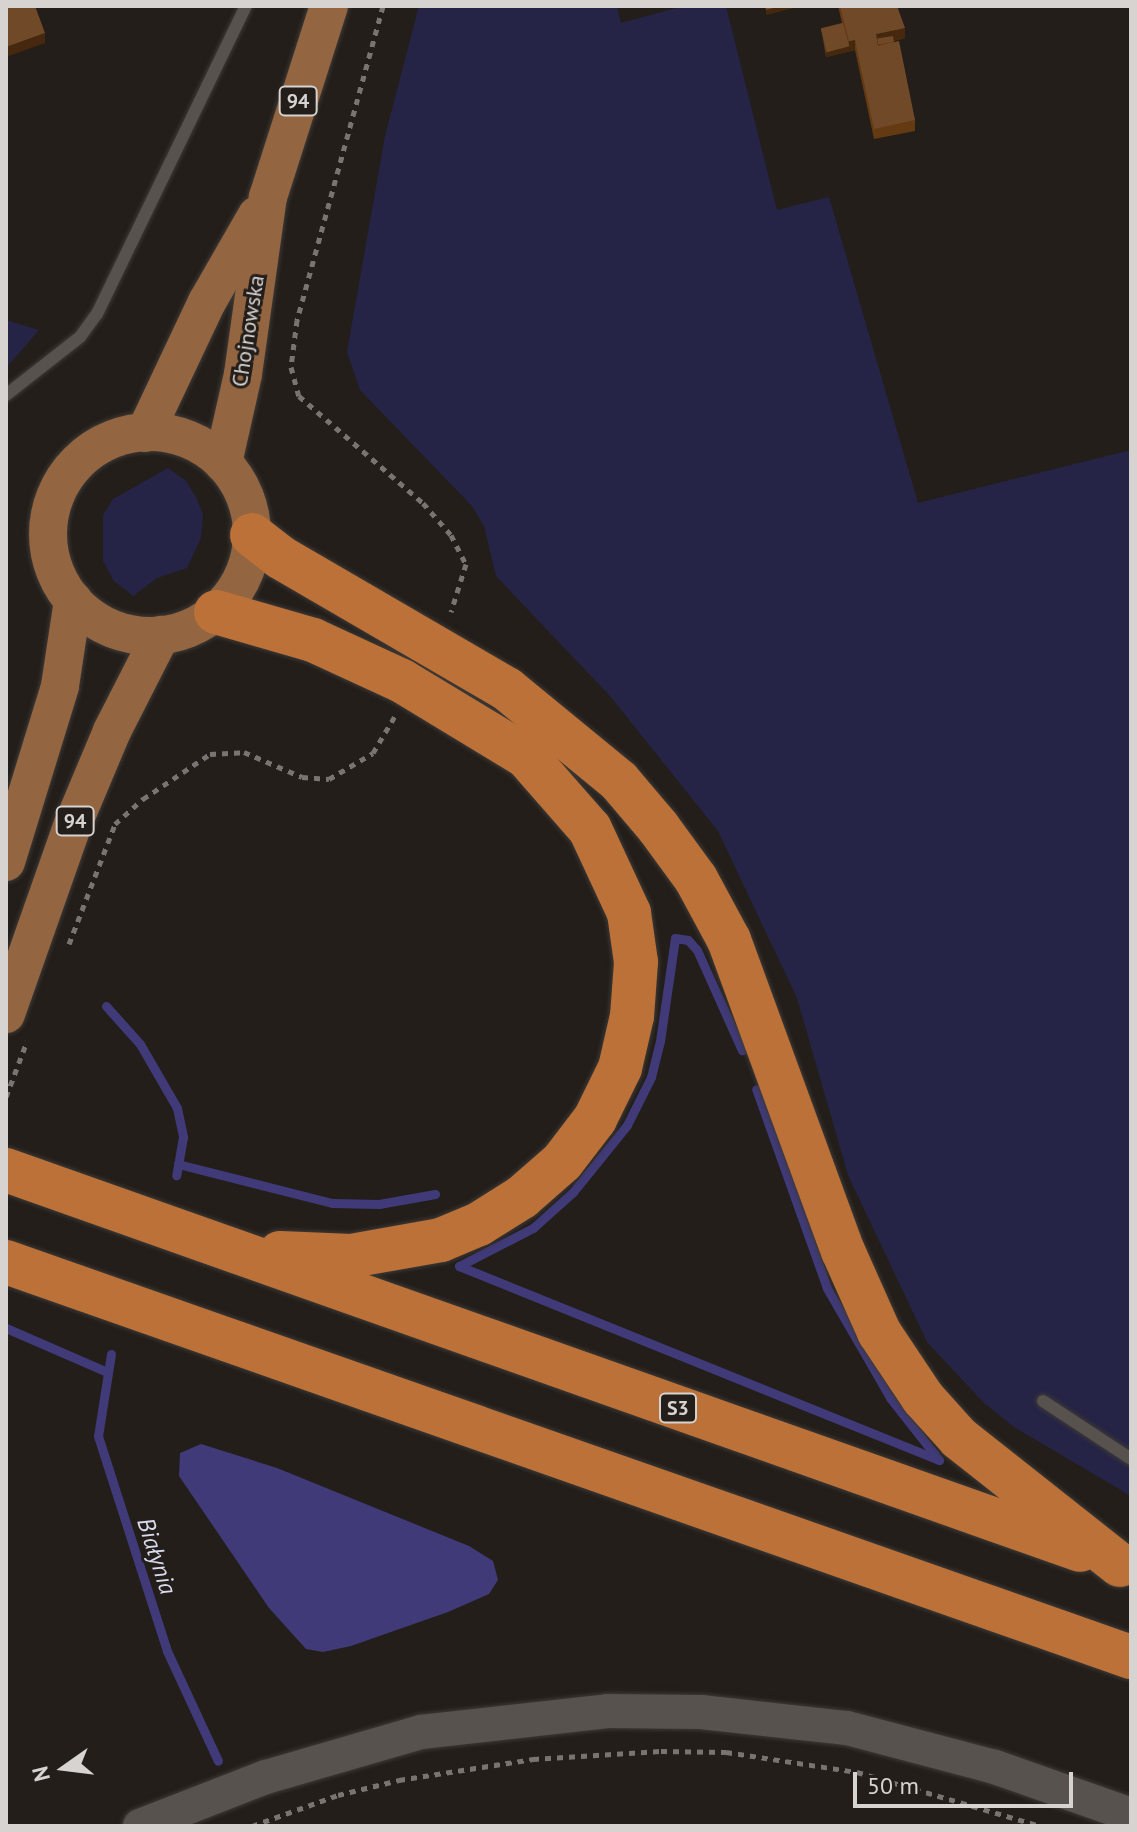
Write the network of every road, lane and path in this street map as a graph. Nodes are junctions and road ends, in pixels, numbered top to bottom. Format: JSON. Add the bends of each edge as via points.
{"nodes":[{"id":1,"x":246,"y":6,"type":"edge"},
{"id":2,"x":329,"y":6,"type":"edge"},
{"id":3,"x":383,"y":6,"type":"edge"},
{"id":4,"x":268,"y":197,"type":"junction"},
{"id":5,"x":6,"y":395,"type":"edge"},
{"id":6,"x":145,"y":433,"type":"junction"},
{"id":7,"x":223,"y":463,"type":"junction"},
{"id":8,"x":252,"y":535,"type":"junction"},
{"id":9,"x":73,"y":600,"type":"junction"},
{"id":10,"x":216,"y":612,"type":"junction"},
{"id":11,"x":451,"y":612,"type":"dead end"},
{"id":12,"x":161,"y":635,"type":"junction"},
{"id":13,"x":399,"y":708,"type":"dead end"},
{"id":14,"x":6,"y":862,"type":"edge"},
{"id":15,"x":67,"y":947,"type":"dead end"},
{"id":16,"x":19,"y":1020,"type":"edge"},
{"id":17,"x":6,"y":1097,"type":"edge"},
{"id":18,"x":6,"y":1170,"type":"edge"},
{"id":19,"x":237,"y":1252,"type":"junction"},
{"id":20,"x":6,"y":1262,"type":"edge"},
{"id":21,"x":1043,"y":1401,"type":"dead end"},
{"id":22,"x":1131,"y":1459,"type":"edge"},
{"id":23,"x":1125,"y":1567,"type":"edge"},
{"id":24,"x":1131,"y":1657,"type":"edge"},
{"id":25,"x":1131,"y":1815,"type":"edge"},
{"id":26,"x":140,"y":1826,"type":"edge"},
{"id":27,"x":252,"y":1826,"type":"edge"},
{"id":28,"x":1040,"y":1826,"type":"edge"}],
"edges":[{"from":1,"to":5,"type":"lane","via":[[97,314],[80,337]]},
{"from":2,"to":4,"type":"main road","name":"Chojnowska","number":"94"},
{"from":3,"to":11,"type":"path","via":[[297,320],[291,367],[299,396],[423,503],[451,535],[466,564]]},
{"from":4,"to":6,"type":"main road","name":"Chojnowska","number":"94","via":[[207,302]]},
{"from":4,"to":7,"type":"main road","name":"Chojnowska","number":"94","via":[[243,374]]},
{"from":6,"to":7,"type":"main road","via":[[180,436]]},
{"from":6,"to":9,"type":"main road","via":[[97,446],[58,491],[51,510],[50,550]]},
{"from":7,"to":8,"type":"main road","via":[[243,493]]},
{"from":8,"to":10,"type":"main road","via":[[243,578]]},
{"from":8,"to":23,"type":"highway","via":[[280,557],[507,689],[619,781],[658,827],[696,879],[729,940],[843,1251],[879,1332],[923,1398],[959,1438]]},
{"from":9,"to":12,"type":"main road","via":[[113,629]]},
{"from":9,"to":14,"type":"main road","number":"94","via":[[60,686]]},
{"from":10,"to":12,"type":"main road","via":[[198,625]]},
{"from":10,"to":19,"type":"highway","via":[[313,640],[389,675],[526,756],[590,829],[629,913],[636,962],[632,1016],[607,1094],[562,1162],[522,1197],[479,1224],[401,1248],[351,1256]]},
{"from":12,"to":16,"type":"main road","number":"94","via":[[79,810]]},
{"from":13,"to":15,"type":"path","via":[[373,753],[329,779],[302,777],[244,752],[210,754],[143,799],[115,824]]},
{"from":16,"to":17,"type":"path","via":[[22,1053]]},
{"from":18,"to":19,"type":"highway","number":"S3"},
{"from":19,"to":23,"type":"highway","number":"S3"},
{"from":20,"to":24,"type":"highway"},
{"from":21,"to":22,"type":"lane"},
{"from":25,"to":26,"type":"main road","via":[[995,1767],[847,1728],[701,1712],[608,1711],[421,1732],[266,1777]]},
{"from":27,"to":28,"type":"path","via":[[399,1780],[509,1762],[634,1751],[726,1752],[857,1772]]}]}
